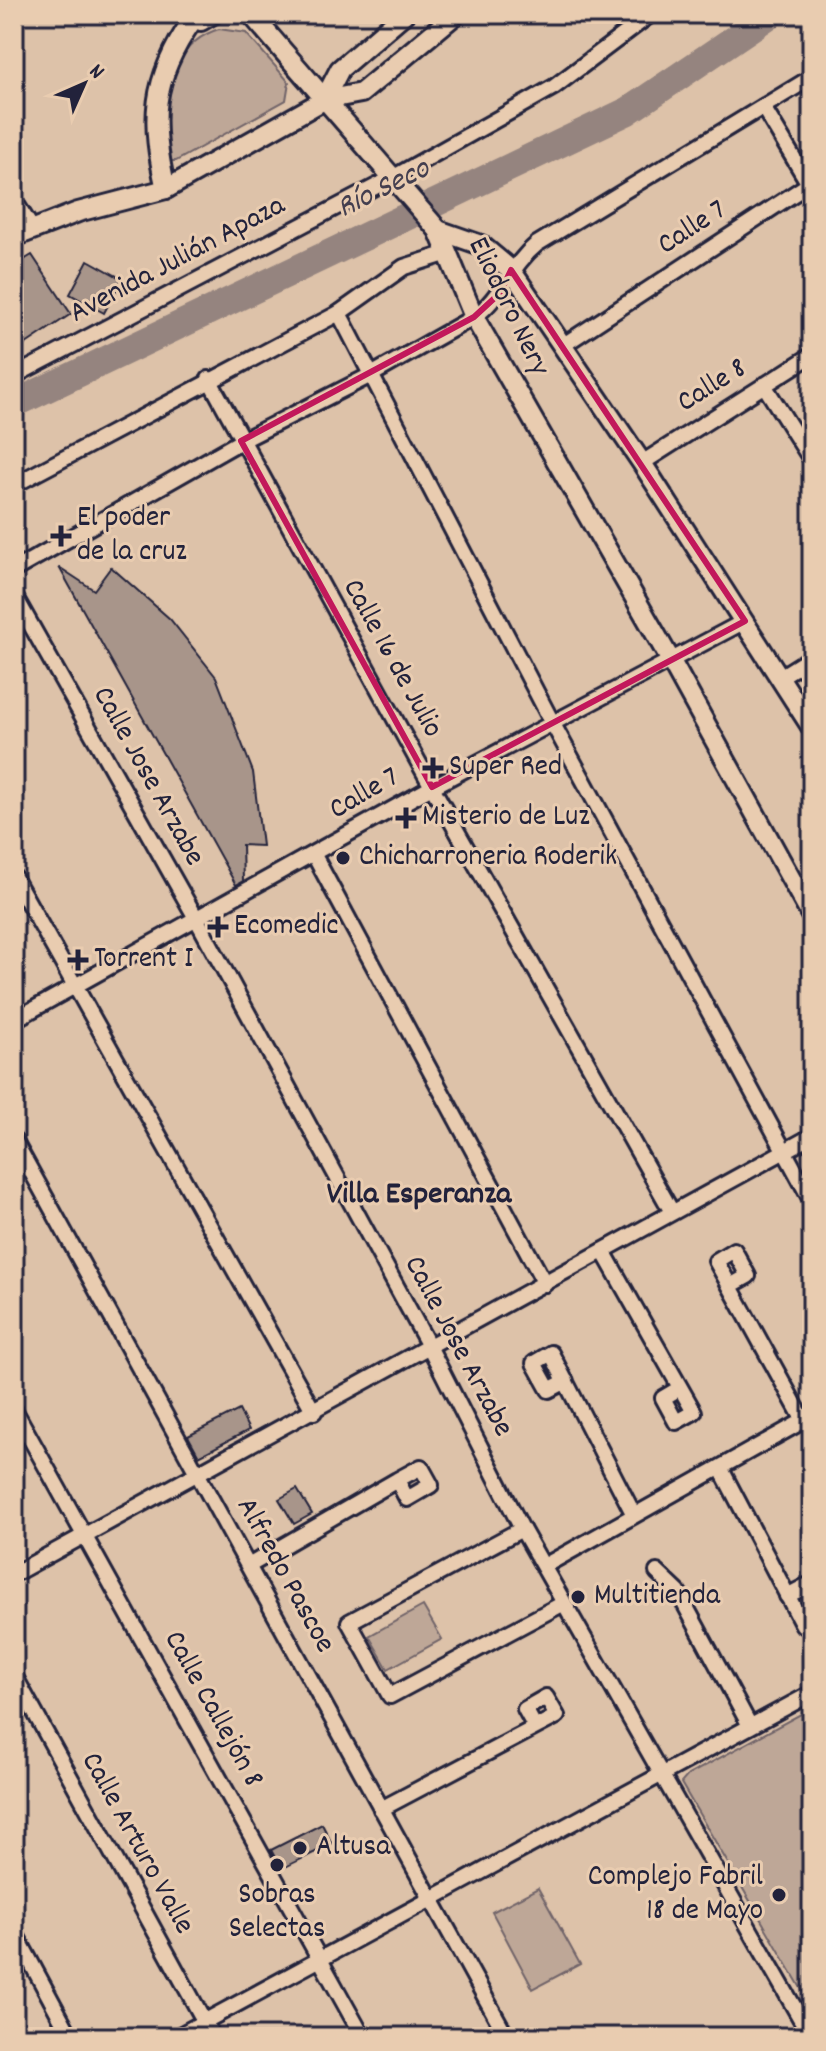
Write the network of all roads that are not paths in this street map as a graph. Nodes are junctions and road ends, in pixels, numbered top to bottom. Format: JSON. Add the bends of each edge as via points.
{"nodes":[{"id":1,"x":213,"y":14,"type":"edge"},
{"id":2,"x":251,"y":14,"type":"edge"},
{"id":3,"x":404,"y":14,"type":"edge"},
{"id":4,"x":456,"y":14,"type":"edge"},
{"id":5,"x":647,"y":15,"type":"edge"},
{"id":6,"x":186,"y":18,"type":"edge"},
{"id":7,"x":812,"y":77,"type":"edge"},
{"id":8,"x":324,"y":100,"type":"junction"},
{"id":9,"x":763,"y":107,"type":"junction"},
{"id":10,"x":399,"y":184,"type":"junction"},
{"id":11,"x":811,"y":185,"type":"edge"},
{"id":12,"x":166,"y":189,"type":"junction"},
{"id":13,"x":14,"y":200,"type":"edge"},
{"id":14,"x":436,"y":228,"type":"junction"},
{"id":15,"x":33,"y":230,"type":"junction"},
{"id":16,"x":14,"y":237,"type":"edge"},
{"id":17,"x":448,"y":253,"type":"junction"},
{"id":18,"x":511,"y":270,"type":"junction"},
{"id":19,"x":339,"y":313,"type":"junction"},
{"id":20,"x":474,"y":317,"type":"junction"},
{"id":21,"x":562,"y":346,"type":"junction"},
{"id":22,"x":812,"y":355,"type":"edge"},
{"id":23,"x":371,"y":375,"type":"junction"},
{"id":24,"x":14,"y":376,"type":"edge"},
{"id":25,"x":209,"y":379,"type":"junction"},
{"id":26,"x":764,"y":385,"type":"junction"},
{"id":27,"x":241,"y":441,"type":"junction"},
{"id":28,"x":812,"y":461,"type":"edge"},
{"id":29,"x":642,"y":463,"type":"junction"},
{"id":30,"x":14,"y":485,"type":"edge"},
{"id":31,"x":14,"y":570,"type":"edge"},
{"id":32,"x":14,"y":595,"type":"edge"},
{"id":33,"x":745,"y":621,"type":"junction"},
{"id":34,"x":812,"y":657,"type":"edge"},
{"id":35,"x":671,"y":661,"type":"junction"},
{"id":36,"x":780,"y":677,"type":"junction"},
{"id":37,"x":553,"y":724,"type":"junction"},
{"id":38,"x":812,"y":728,"type":"edge"},
{"id":39,"x":432,"y":787,"type":"junction"},
{"id":40,"x":314,"y":855,"type":"junction"},
{"id":41,"x":14,"y":877,"type":"edge"},
{"id":42,"x":812,"y":917,"type":"edge"},
{"id":43,"x":196,"y":918,"type":"junction"},
{"id":44,"x":76,"y":986,"type":"junction"},
{"id":45,"x":14,"y":1020,"type":"edge"},
{"id":46,"x":812,"y":1136,"type":"edge"},
{"id":47,"x":14,"y":1140,"type":"edge"},
{"id":48,"x":785,"y":1151,"type":"junction"},
{"id":49,"x":812,"y":1202,"type":"edge"},
{"id":50,"x":672,"y":1212,"type":"junction"},
{"id":51,"x":603,"y":1251,"type":"junction"},
{"id":52,"x":545,"y":1284,"type":"junction"},
{"id":53,"x":730,"y":1286,"type":"dead end"},
{"id":54,"x":430,"y":1348,"type":"junction"},
{"id":55,"x":566,"y":1381,"type":"dead end"},
{"id":56,"x":680,"y":1388,"type":"dead end"},
{"id":57,"x":14,"y":1409,"type":"edge"},
{"id":58,"x":314,"y":1412,"type":"junction"},
{"id":59,"x":808,"y":1419,"type":"edge"},
{"id":60,"x":721,"y":1469,"type":"junction"},
{"id":61,"x":198,"y":1476,"type":"junction"},
{"id":62,"x":397,"y":1480,"type":"dead end"},
{"id":63,"x":634,"y":1515,"type":"junction"},
{"id":64,"x":522,"y":1529,"type":"junction"},
{"id":65,"x":85,"y":1536,"type":"junction"},
{"id":66,"x":250,"y":1565,"type":"junction"},
{"id":67,"x":544,"y":1566,"type":"junction"},
{"id":68,"x":657,"y":1572,"type":"dead end"},
{"id":69,"x":14,"y":1574,"type":"edge"},
{"id":70,"x":787,"y":1596,"type":"junction"},
{"id":71,"x":812,"y":1597,"type":"edge"},
{"id":72,"x":564,"y":1603,"type":"junction"},
{"id":73,"x":812,"y":1619,"type":"edge"},
{"id":74,"x":14,"y":1675,"type":"edge"},
{"id":75,"x":812,"y":1693,"type":"edge"},
{"id":76,"x":750,"y":1726,"type":"junction"},
{"id":77,"x":535,"y":1727,"type":"dead end"},
{"id":78,"x":660,"y":1775,"type":"junction"},
{"id":79,"x":381,"y":1809,"type":"junction"},
{"id":80,"x":431,"y":1899,"type":"junction"},
{"id":81,"x":14,"y":1931,"type":"edge"},
{"id":82,"x":321,"y":1959,"type":"junction"},
{"id":83,"x":205,"y":2022,"type":"junction"},
{"id":84,"x":71,"y":2037,"type":"edge"},
{"id":85,"x":176,"y":2037,"type":"edge"},
{"id":86,"x":213,"y":2037,"type":"edge"},
{"id":87,"x":363,"y":2037,"type":"edge"},
{"id":88,"x":507,"y":2037,"type":"edge"},
{"id":89,"x":811,"y":2037,"type":"edge"}],
"edges":[{"from":1,"to":6,"type":"street","via":[[201,21]]},
{"from":2,"to":8,"type":"street"},
{"from":3,"to":8,"type":"street","via":[[340,69]]},
{"from":4,"to":8,"type":"street","via":[[361,93]]},
{"from":5,"to":10,"type":"street","name":"Avenida Julián Apaza","via":[[554,87]]},
{"from":6,"to":12,"type":"street","via":[[158,98],[155,139]]},
{"from":7,"to":9,"type":"street"},
{"from":8,"to":10,"type":"street"},
{"from":8,"to":12,"type":"street"},
{"from":9,"to":11,"type":"street"},
{"from":9,"to":18,"type":"street","via":[[537,244]]},
{"from":10,"to":14,"type":"street"},
{"from":10,"to":24,"type":"street","name":"Avenida Julián Apaza"},
{"from":11,"to":21,"type":"street","name":"Calle 7"},
{"from":12,"to":15,"type":"street"},
{"from":13,"to":15,"type":"street"},
{"from":14,"to":17,"type":"street","name":"Eliodoro Nery"},
{"from":14,"to":18,"type":"street","name":"Eliodoro Nery","via":[[481,245]]},
{"from":15,"to":16,"type":"street"},
{"from":17,"to":19,"type":"street","via":[[404,267]]},
{"from":17,"to":20,"type":"street","name":"Eliodoro Nery"},
{"from":18,"to":20,"type":"street","via":[[500,293]]},
{"from":18,"to":21,"type":"street","name":"Eliodoro Nery"},
{"from":19,"to":23,"type":"street"},
{"from":19,"to":25,"type":"street"},
{"from":20,"to":23,"type":"street"},
{"from":20,"to":35,"type":"street","name":"Eliodoro Nery"},
{"from":21,"to":29,"type":"street","name":"Eliodoro Nery"},
{"from":22,"to":26,"type":"street","name":"Calle 8"},
{"from":23,"to":27,"type":"street"},
{"from":23,"to":37,"type":"street"},
{"from":25,"to":27,"type":"street","name":"Calle 16 de Julio"},
{"from":25,"to":30,"type":"street"},
{"from":26,"to":28,"type":"street"},
{"from":26,"to":29,"type":"street","name":"Calle 8"},
{"from":27,"to":31,"type":"street"},
{"from":27,"to":39,"type":"street","name":"Calle 16 de Julio"},
{"from":29,"to":33,"type":"street","name":"Eliodoro Nery"},
{"from":32,"to":43,"type":"street","name":"Calle Jose Arzabe"},
{"from":33,"to":35,"type":"street","name":"Calle 7"},
{"from":33,"to":36,"type":"street","name":"Eliodoro Nery"},
{"from":34,"to":36,"type":"street"},
{"from":35,"to":37,"type":"street","name":"Calle 7"},
{"from":35,"to":42,"type":"street","name":"Eliodoro Nery"},
{"from":36,"to":38,"type":"street","name":"Eliodoro Nery"},
{"from":37,"to":39,"type":"street","name":"Calle 7"},
{"from":37,"to":48,"type":"street"},
{"from":39,"to":40,"type":"street","name":"Calle 7"},
{"from":39,"to":50,"type":"street","name":"Calle 16 de Julio"},
{"from":40,"to":43,"type":"street","name":"Calle 7"},
{"from":40,"to":52,"type":"street"},
{"from":41,"to":44,"type":"street"},
{"from":43,"to":44,"type":"street","name":"Calle 7"},
{"from":43,"to":54,"type":"street","name":"Calle Jose Arzabe"},
{"from":44,"to":45,"type":"street","name":"Calle 7"},
{"from":44,"to":58,"type":"street"},
{"from":46,"to":48,"type":"street"},
{"from":47,"to":61,"type":"street","name":"Alfredo Pascoe"},
{"from":48,"to":49,"type":"street"},
{"from":48,"to":50,"type":"street"},
{"from":50,"to":51,"type":"street"},
{"from":51,"to":52,"type":"street"},
{"from":51,"to":56,"type":"street"},
{"from":52,"to":54,"type":"street"},
{"from":53,"to":59,"type":"street"},
{"from":54,"to":58,"type":"street"},
{"from":54,"to":64,"type":"street","name":"Calle Jose Arzabe"},
{"from":55,"to":63,"type":"street"},
{"from":57,"to":65,"type":"street","name":"Calle Callejón 8"},
{"from":58,"to":61,"type":"street"},
{"from":59,"to":60,"type":"street"},
{"from":60,"to":63,"type":"street"},
{"from":60,"to":70,"type":"street"},
{"from":61,"to":65,"type":"street"},
{"from":61,"to":66,"type":"street","name":"Alfredo Pascoe"},
{"from":62,"to":66,"type":"street"},
{"from":63,"to":67,"type":"street"},
{"from":64,"to":67,"type":"street","name":"Calle Jose Arzabe"},
{"from":64,"to":72,"type":"street","via":[[349,1622],[390,1696]]},
{"from":65,"to":69,"type":"street"},
{"from":65,"to":82,"type":"street","name":"Calle Callejón 8"},
{"from":66,"to":79,"type":"street","name":"Alfredo Pascoe"},
{"from":67,"to":72,"type":"street","name":"Calle Jose Arzabe"},
{"from":68,"to":76,"type":"street","via":[[678,1592]]},
{"from":70,"to":71,"type":"street","via":[[806,1586]]},
{"from":70,"to":73,"type":"street","via":[[803,1625]]},
{"from":72,"to":78,"type":"street","name":"Calle Jose Arzabe"},
{"from":74,"to":83,"type":"street","name":"Calle Arturo Valle"},
{"from":75,"to":76,"type":"street"},
{"from":76,"to":78,"type":"street"},
{"from":77,"to":79,"type":"street"},
{"from":78,"to":80,"type":"street"},
{"from":78,"to":89,"type":"street","name":"Calle Jose Arzabe"},
{"from":79,"to":80,"type":"street","name":"Alfredo Pascoe"},
{"from":80,"to":82,"type":"street"},
{"from":80,"to":88,"type":"street","name":"Alfredo Pascoe"},
{"from":81,"to":84,"type":"street"},
{"from":82,"to":83,"type":"street"},
{"from":82,"to":87,"type":"street","name":"Calle Callejón 8"},
{"from":83,"to":85,"type":"street"},
{"from":83,"to":86,"type":"street","name":"Calle Arturo Valle"}]}
